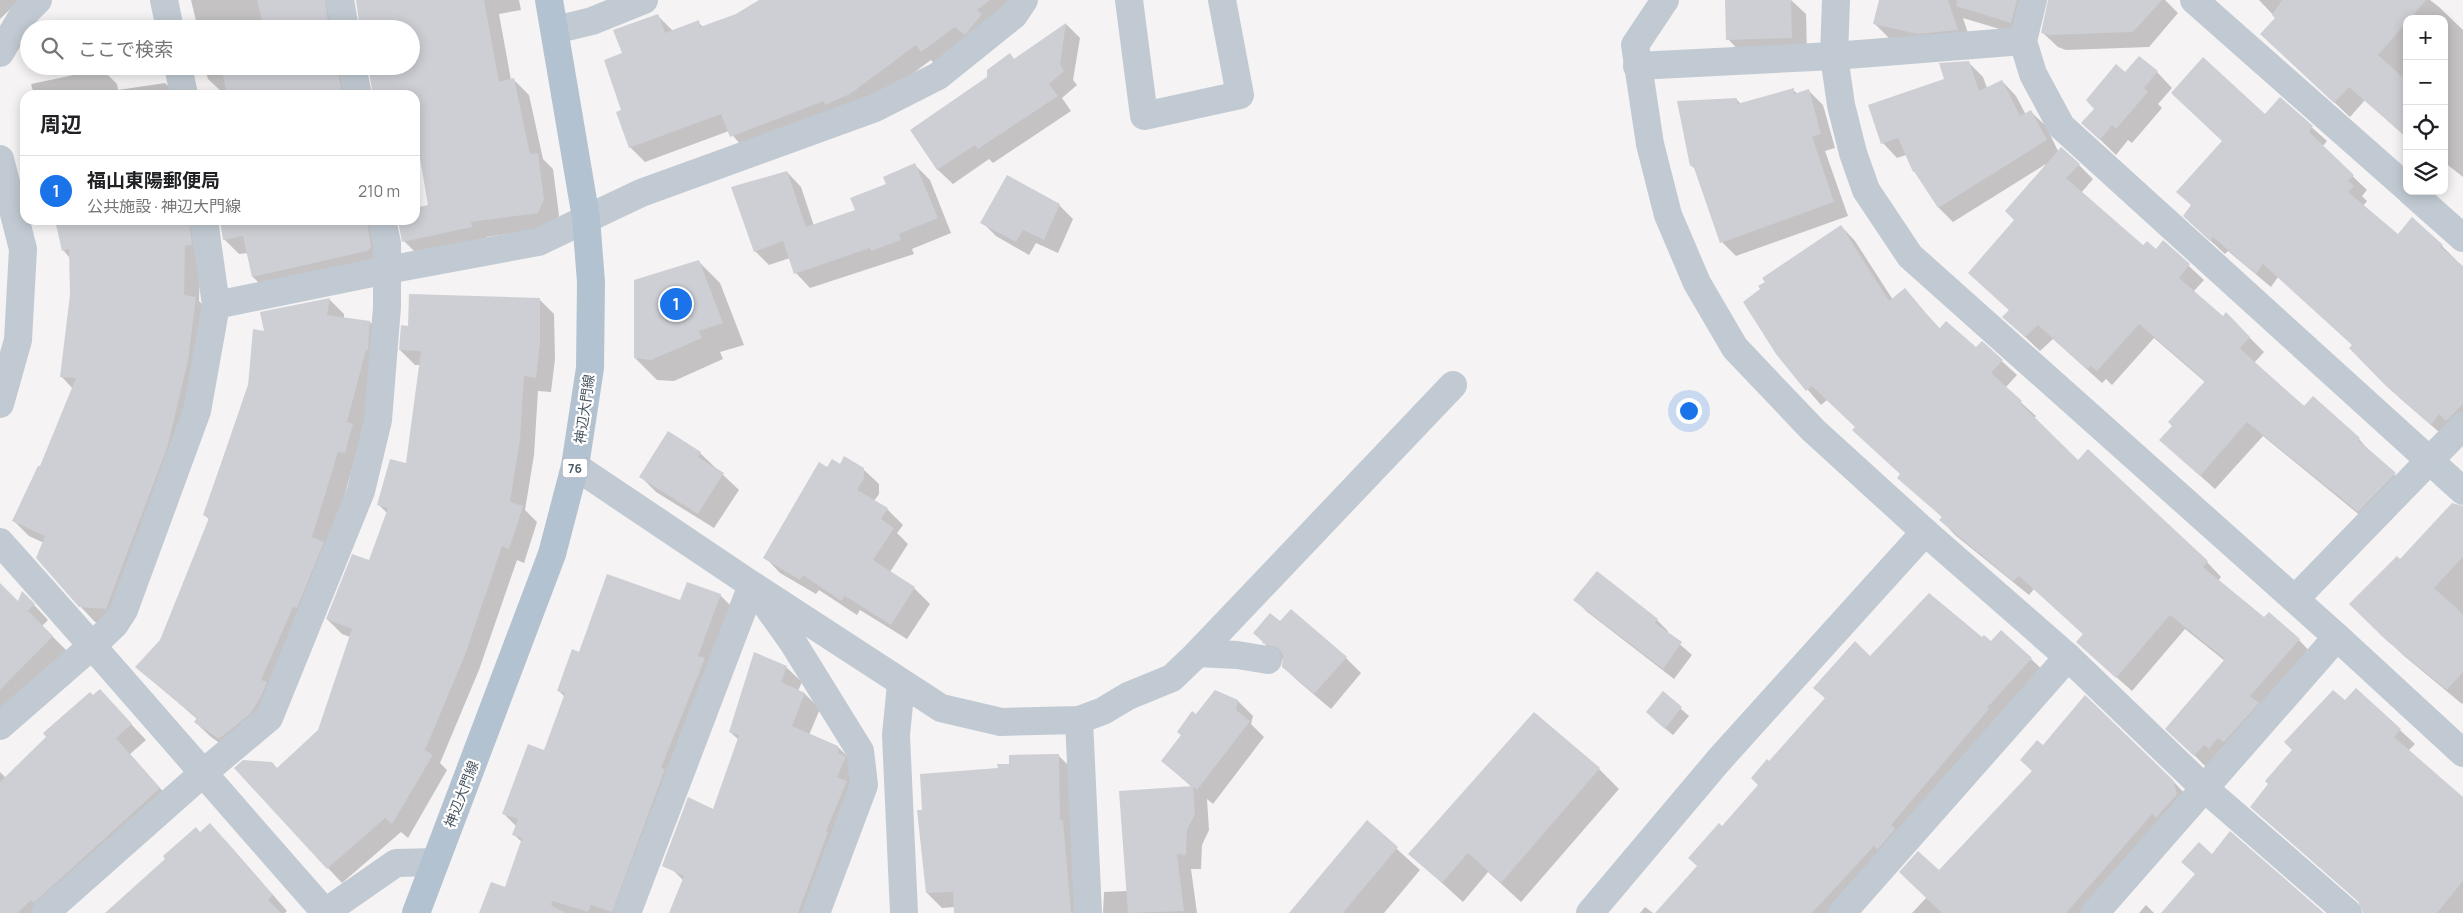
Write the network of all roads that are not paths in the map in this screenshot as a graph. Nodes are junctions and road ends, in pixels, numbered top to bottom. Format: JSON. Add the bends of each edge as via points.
{"nodes":[{"id":1,"x":38,"y":0,"type":"edge"},
{"id":2,"x":164,"y":0,"type":"edge"},
{"id":3,"x":340,"y":0,"type":"edge"},
{"id":4,"x":549,"y":0,"type":"edge"},
{"id":5,"x":644,"y":0,"type":"edge"},
{"id":6,"x":1024,"y":0,"type":"edge"},
{"id":7,"x":1129,"y":0,"type":"edge"},
{"id":8,"x":1222,"y":0,"type":"edge"},
{"id":9,"x":1665,"y":0,"type":"edge"},
{"id":10,"x":1836,"y":0,"type":"edge"},
{"id":11,"x":2033,"y":0,"type":"edge"},
{"id":12,"x":2194,"y":0,"type":"edge"},
{"id":13,"x":168,"y":20,"type":"edge"},
{"id":14,"x":343,"y":20,"type":"edge"},
{"id":15,"x":555,"y":30,"type":"junction"},
{"id":16,"x":2023,"y":41,"type":"junction"},
{"id":17,"x":0,"y":53,"type":"edge"},
{"id":18,"x":1834,"y":56,"type":"junction"},
{"id":19,"x":1637,"y":66,"type":"junction"},
{"id":20,"x":180,"y":75,"type":"edge"},
{"id":21,"x":354,"y":75,"type":"edge"},
{"id":22,"x":183,"y":90,"type":"edge"},
{"id":23,"x":357,"y":90,"type":"edge"},
{"id":24,"x":0,"y":159,"type":"edge"},
{"id":25,"x":2403,"y":184,"type":"edge"},
{"id":26,"x":2415,"y":195,"type":"edge"},
{"id":27,"x":586,"y":218,"type":"junction"},
{"id":28,"x":8,"y":223,"type":"edge"},
{"id":29,"x":205,"y":225,"type":"edge"},
{"id":30,"x":383,"y":225,"type":"edge"},
{"id":31,"x":2463,"y":238,"type":"edge"},
{"id":32,"x":386,"y":270,"type":"junction"},
{"id":33,"x":216,"y":305,"type":"junction"},
{"id":34,"x":1452,"y":385,"type":"dead end"},
{"id":35,"x":0,"y":404,"type":"edge"},
{"id":36,"x":2463,"y":426,"type":"edge"},
{"id":37,"x":2431,"y":462,"type":"junction"},
{"id":38,"x":575,"y":466,"type":"junction"},
{"id":39,"x":2463,"y":490,"type":"edge"},
{"id":40,"x":1925,"y":532,"type":"junction"},
{"id":41,"x":0,"y":542,"type":"edge"},
{"id":42,"x":752,"y":585,"type":"junction"},
{"id":43,"x":2295,"y":599,"type":"junction"},
{"id":44,"x":2337,"y":636,"type":"junction"},
{"id":45,"x":93,"y":645,"type":"junction"},
{"id":46,"x":1198,"y":653,"type":"junction"},
{"id":47,"x":2068,"y":657,"type":"junction"},
{"id":48,"x":1268,"y":660,"type":"dead end"},
{"id":49,"x":901,"y":684,"type":"junction"},
{"id":50,"x":1079,"y":720,"type":"junction"},
{"id":51,"x":0,"y":726,"type":"edge"},
{"id":52,"x":2463,"y":753,"type":"edge"},
{"id":53,"x":202,"y":774,"type":"junction"},
{"id":54,"x":2203,"y":787,"type":"junction"},
{"id":55,"x":435,"y":862,"type":"junction"},
{"id":56,"x":45,"y":913,"type":"edge"},
{"id":57,"x":324,"y":913,"type":"edge"},
{"id":58,"x":416,"y":913,"type":"edge"},
{"id":59,"x":627,"y":913,"type":"edge"},
{"id":60,"x":816,"y":913,"type":"edge"},
{"id":61,"x":904,"y":913,"type":"edge"},
{"id":62,"x":1088,"y":913,"type":"edge"},
{"id":63,"x":1590,"y":913,"type":"edge"},
{"id":64,"x":1842,"y":913,"type":"edge"},
{"id":65,"x":2095,"y":913,"type":"edge"},
{"id":66,"x":2347,"y":913,"type":"edge"}],
"edges":[{"from":1,"to":17,"type":"street","via":[[23,15]]},
{"from":2,"to":13,"type":"street"},
{"from":3,"to":14,"type":"street"},
{"from":4,"to":15,"type":"main road","name":"神辺大門線","number":"76"},
{"from":5,"to":15,"type":"street","via":[[592,21]]},
{"from":6,"to":27,"type":"street","via":[[1014,15],[938,76],[875,108],[641,194]]},
{"from":7,"to":8,"type":"street","via":[[1144,116],[1240,95]]},
{"from":9,"to":19,"type":"street","via":[[1635,45]]},
{"from":10,"to":18,"type":"street"},
{"from":11,"to":16,"type":"street"},
{"from":12,"to":25,"type":"street"},
{"from":15,"to":27,"type":"main road","name":"神辺大門線","number":"76"},
{"from":16,"to":18,"type":"street"},
{"from":16,"to":37,"type":"street","via":[[2033,74],[2061,126]]},
{"from":18,"to":19,"type":"street"},
{"from":18,"to":43,"type":"street","via":[[1841,105],[1866,190],[1910,256]]},
{"from":19,"to":40,"type":"street","via":[[1650,144],[1668,215],[1697,283],[1735,348],[1813,430]]},
{"from":20,"to":22,"type":"street"},
{"from":21,"to":23,"type":"street"},
{"from":24,"to":28,"type":"street"},
{"from":26,"to":31,"type":"street"},
{"from":27,"to":32,"type":"street","via":[[538,242]]},
{"from":27,"to":38,"type":"main road","name":"神辺大門線","number":"76","via":[[591,282],[590,368]]},
{"from":28,"to":35,"type":"street","via":[[23,249],[18,340]]},
{"from":29,"to":33,"type":"street"},
{"from":30,"to":32,"type":"street","via":[[387,243]]},
{"from":32,"to":33,"type":"street"},
{"from":32,"to":53,"type":"street","via":[[387,307],[378,420],[361,491],[269,718]]},
{"from":33,"to":45,"type":"street","via":[[194,420],[124,610],[115,624]]},
{"from":34,"to":46,"type":"street"},
{"from":36,"to":37,"type":"street"},
{"from":37,"to":39,"type":"street"},
{"from":37,"to":43,"type":"street"},
{"from":38,"to":42,"type":"street"},
{"from":38,"to":55,"type":"main road","name":"神辺大門線","number":"76","via":[[552,554]]},
{"from":40,"to":47,"type":"street"},
{"from":40,"to":63,"type":"street","via":[[1719,760]]},
{"from":41,"to":45,"type":"street"},
{"from":42,"to":49,"type":"street"},
{"from":42,"to":59,"type":"street"},
{"from":42,"to":60,"type":"street","via":[[792,641],[860,751],[864,785]]},
{"from":43,"to":44,"type":"street"},
{"from":44,"to":52,"type":"street"},
{"from":44,"to":54,"type":"street"},
{"from":45,"to":51,"type":"street"},
{"from":45,"to":53,"type":"street"},
{"from":46,"to":48,"type":"street"},
{"from":46,"to":50,"type":"street","via":[[1172,678]]},
{"from":47,"to":54,"type":"street"},
{"from":47,"to":64,"type":"street"},
{"from":49,"to":50,"type":"street","via":[[941,708],[1001,722]]},
{"from":49,"to":61,"type":"street","via":[[896,735]]},
{"from":50,"to":62,"type":"street"},
{"from":53,"to":56,"type":"street"},
{"from":53,"to":57,"type":"street"},
{"from":54,"to":65,"type":"street"},
{"from":54,"to":66,"type":"street"},
{"from":55,"to":57,"type":"street","via":[[396,863]]},
{"from":55,"to":58,"type":"main road","name":"神辺大門線","number":"76"}]}
